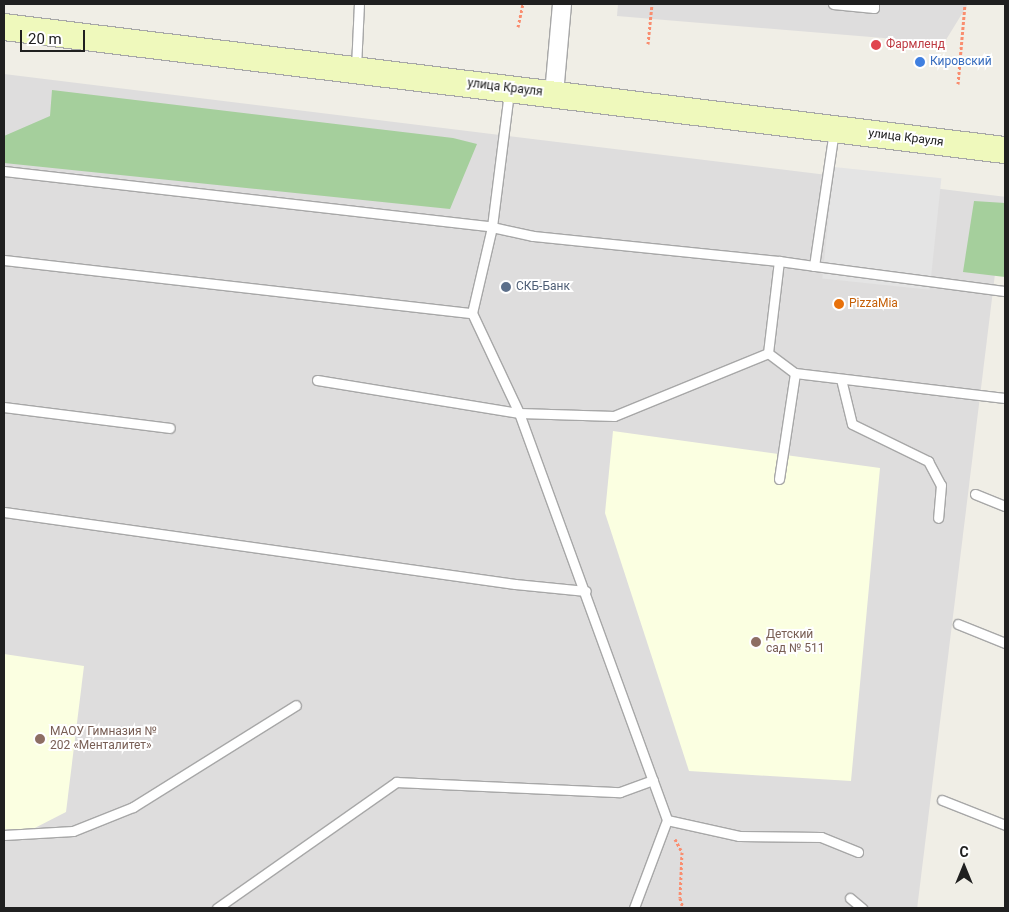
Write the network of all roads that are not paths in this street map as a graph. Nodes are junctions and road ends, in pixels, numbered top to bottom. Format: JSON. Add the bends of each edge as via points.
{"nodes":[{"id":1,"x":359,"y":4,"type":"edge"},
{"id":2,"x":562,"y":4,"type":"edge"},
{"id":3,"x":833,"y":4,"type":"edge"},
{"id":4,"x":874,"y":4,"type":"edge"},
{"id":5,"x":4,"y":27,"type":"edge"},
{"id":6,"x":355,"y":70,"type":"junction"},
{"id":7,"x":510,"y":89,"type":"junction"},
{"id":8,"x":554,"y":94,"type":"junction"},
{"id":9,"x":834,"y":129,"type":"junction"},
{"id":10,"x":1005,"y":150,"type":"edge"},
{"id":11,"x":4,"y":171,"type":"edge"},
{"id":12,"x":492,"y":227,"type":"junction"},
{"id":13,"x":4,"y":260,"type":"edge"},
{"id":14,"x":778,"y":261,"type":"junction"},
{"id":15,"x":814,"y":266,"type":"junction"},
{"id":16,"x":1005,"y":291,"type":"edge"},
{"id":17,"x":472,"y":313,"type":"junction"},
{"id":18,"x":768,"y":353,"type":"junction"},
{"id":19,"x":795,"y":373,"type":"junction"},
{"id":20,"x":841,"y":379,"type":"junction"},
{"id":21,"x":317,"y":380,"type":"dead end"},
{"id":22,"x":1005,"y":398,"type":"edge"},
{"id":23,"x":4,"y":407,"type":"edge"},
{"id":24,"x":519,"y":412,"type":"junction"},
{"id":25,"x":170,"y":428,"type":"dead end"},
{"id":26,"x":779,"y":479,"type":"dead end"},
{"id":27,"x":975,"y":494,"type":"dead end"},
{"id":28,"x":1005,"y":506,"type":"edge"},
{"id":29,"x":4,"y":512,"type":"edge"},
{"id":30,"x":938,"y":518,"type":"dead end"},
{"id":31,"x":586,"y":591,"type":"junction"},
{"id":32,"x":958,"y":624,"type":"dead end"},
{"id":33,"x":1005,"y":643,"type":"edge"},
{"id":34,"x":296,"y":705,"type":"dead end"},
{"id":35,"x":653,"y":780,"type":"junction"},
{"id":36,"x":942,"y":800,"type":"dead end"},
{"id":37,"x":667,"y":820,"type":"junction"},
{"id":38,"x":1005,"y":825,"type":"edge"},
{"id":39,"x":4,"y":835,"type":"edge"},
{"id":40,"x":858,"y":852,"type":"dead end"},
{"id":41,"x":850,"y":898,"type":"dead end"},
{"id":42,"x":217,"y":908,"type":"edge"},
{"id":43,"x":634,"y":908,"type":"edge"},
{"id":44,"x":862,"y":908,"type":"edge"}],
"edges":[{"from":1,"to":6,"type":"lane"},
{"from":2,"to":8,"type":"street"},
{"from":3,"to":4,"type":"lane","via":[[874,8]]},
{"from":5,"to":6,"type":"main road","name":"улица Крауля"},
{"from":6,"to":7,"type":"main road","name":"улица Крауля"},
{"from":7,"to":8,"type":"main road","name":"улица Крауля"},
{"from":7,"to":12,"type":"lane"},
{"from":8,"to":9,"type":"main road","name":"улица Крауля"},
{"from":9,"to":10,"type":"main road","name":"улица Крауля"},
{"from":9,"to":15,"type":"lane"},
{"from":11,"to":12,"type":"lane"},
{"from":12,"to":14,"type":"lane","via":[[533,236]]},
{"from":12,"to":17,"type":"lane"},
{"from":13,"to":17,"type":"lane"},
{"from":14,"to":15,"type":"lane"},
{"from":14,"to":18,"type":"lane"},
{"from":15,"to":16,"type":"lane"},
{"from":17,"to":24,"type":"lane"},
{"from":18,"to":19,"type":"lane"},
{"from":18,"to":24,"type":"lane","via":[[614,416]]},
{"from":19,"to":20,"type":"lane"},
{"from":19,"to":26,"type":"lane"},
{"from":20,"to":22,"type":"lane"},
{"from":20,"to":30,"type":"lane","via":[[852,424],[928,460],[941,486]]},
{"from":21,"to":24,"type":"lane"},
{"from":23,"to":25,"type":"lane"},
{"from":24,"to":31,"type":"lane"},
{"from":27,"to":28,"type":"lane"},
{"from":29,"to":31,"type":"lane","via":[[515,584]]},
{"from":31,"to":35,"type":"lane"},
{"from":32,"to":33,"type":"lane"},
{"from":34,"to":39,"type":"lane","via":[[133,807],[73,831]]},
{"from":35,"to":37,"type":"lane"},
{"from":35,"to":42,"type":"lane","via":[[620,792],[396,782]]},
{"from":36,"to":38,"type":"lane"},
{"from":37,"to":40,"type":"lane","via":[[739,836],[821,837]]},
{"from":37,"to":43,"type":"lane"},
{"from":41,"to":44,"type":"lane"}]}
